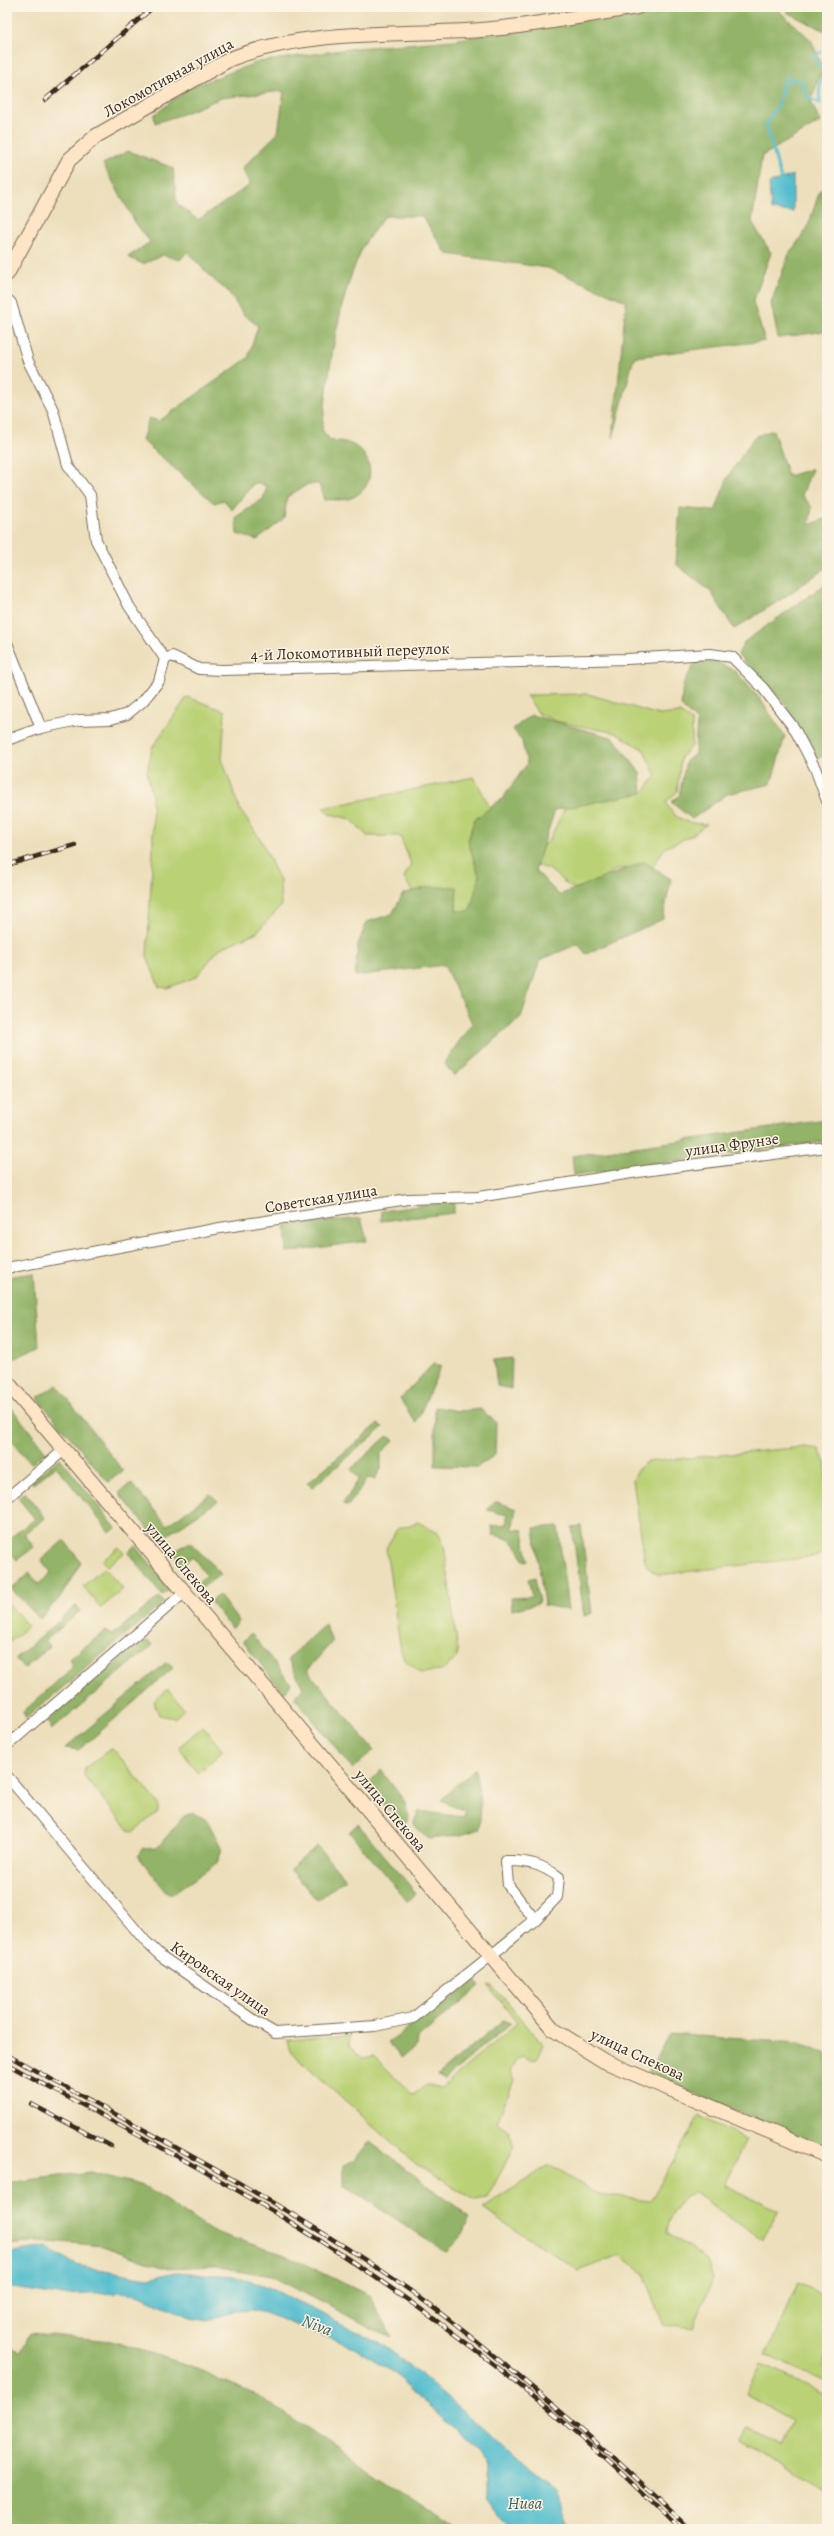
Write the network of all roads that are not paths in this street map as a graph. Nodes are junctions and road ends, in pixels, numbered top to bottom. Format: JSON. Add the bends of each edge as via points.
{"nodes":[{"id":1,"x":637,"y":7,"type":"edge"},
{"id":2,"x":7,"y":274,"type":"edge"},
{"id":3,"x":7,"y":299,"type":"edge"},
{"id":4,"x":7,"y":644,"type":"edge"},
{"id":5,"x":165,"y":659,"type":"junction"},
{"id":6,"x":41,"y":728,"type":"junction"},
{"id":7,"x":7,"y":740,"type":"edge"},
{"id":8,"x":827,"y":801,"type":"edge"},
{"id":9,"x":827,"y":1147,"type":"edge"},
{"id":10,"x":641,"y":1172,"type":"joint"},
{"id":11,"x":7,"y":1268,"type":"edge"},
{"id":12,"x":7,"y":1382,"type":"edge"},
{"id":13,"x":64,"y":1450,"type":"junction"},
{"id":14,"x":7,"y":1498,"type":"edge"},
{"id":15,"x":185,"y":1592,"type":"junction"},
{"id":16,"x":8,"y":1742,"type":"edge"},
{"id":17,"x":7,"y":1776,"type":"edge"},
{"id":18,"x":535,"y":1920,"type":"junction"},
{"id":19,"x":490,"y":1954,"type":"junction"},
{"id":20,"x":827,"y":2156,"type":"edge"}],
"edges":[{"from":1,"to":2,"type":"main road","name":"Локомотивная улица","via":[[541,24],[482,30],[321,37],[250,51],[230,59],[96,136],[69,160]]},
{"from":3,"to":5,"type":"street","via":[[11,304],[28,361],[53,410],[68,465],[90,495],[96,540],[129,606]]},
{"from":4,"to":6,"type":"street"},
{"from":5,"to":6,"type":"street","via":[[159,681],[143,701],[127,714],[112,719],[79,720]]},
{"from":5,"to":8,"type":"street","name":"4-й Локомотивный переулок","via":[[172,656],[199,669],[223,670],[627,659],[710,654],[732,657],[763,688],[794,728],[815,768]]},
{"from":6,"to":7,"type":"street"},
{"from":9,"to":10,"type":"street","name":"улица Фрунзе"},
{"from":10,"to":11,"type":"street","name":"Советская улица","via":[[478,1197],[408,1199],[220,1228]]},
{"from":12,"to":13,"type":"main road","name":"улица Спекова"},
{"from":13,"to":14,"type":"street"},
{"from":13,"to":15,"type":"main road","name":"улица Спекова"},
{"from":15,"to":16,"type":"street"},
{"from":15,"to":19,"type":"main road","name":"улица Спекова"},
{"from":17,"to":19,"type":"street","name":"Кировская улица","via":[[72,1856],[159,1954],[256,2022],[275,2032],[375,2026],[413,2018]]},
{"from":18,"to":18,"type":"street","name":"Кировская улица","via":[[508,1884],[506,1861],[522,1860],[544,1866],[559,1877],[557,1897]]},
{"from":18,"to":19,"type":"street","name":"Кировская улица"},
{"from":19,"to":20,"type":"main road","name":"улица Спекова","via":[[554,2030],[604,2061]]}]}
